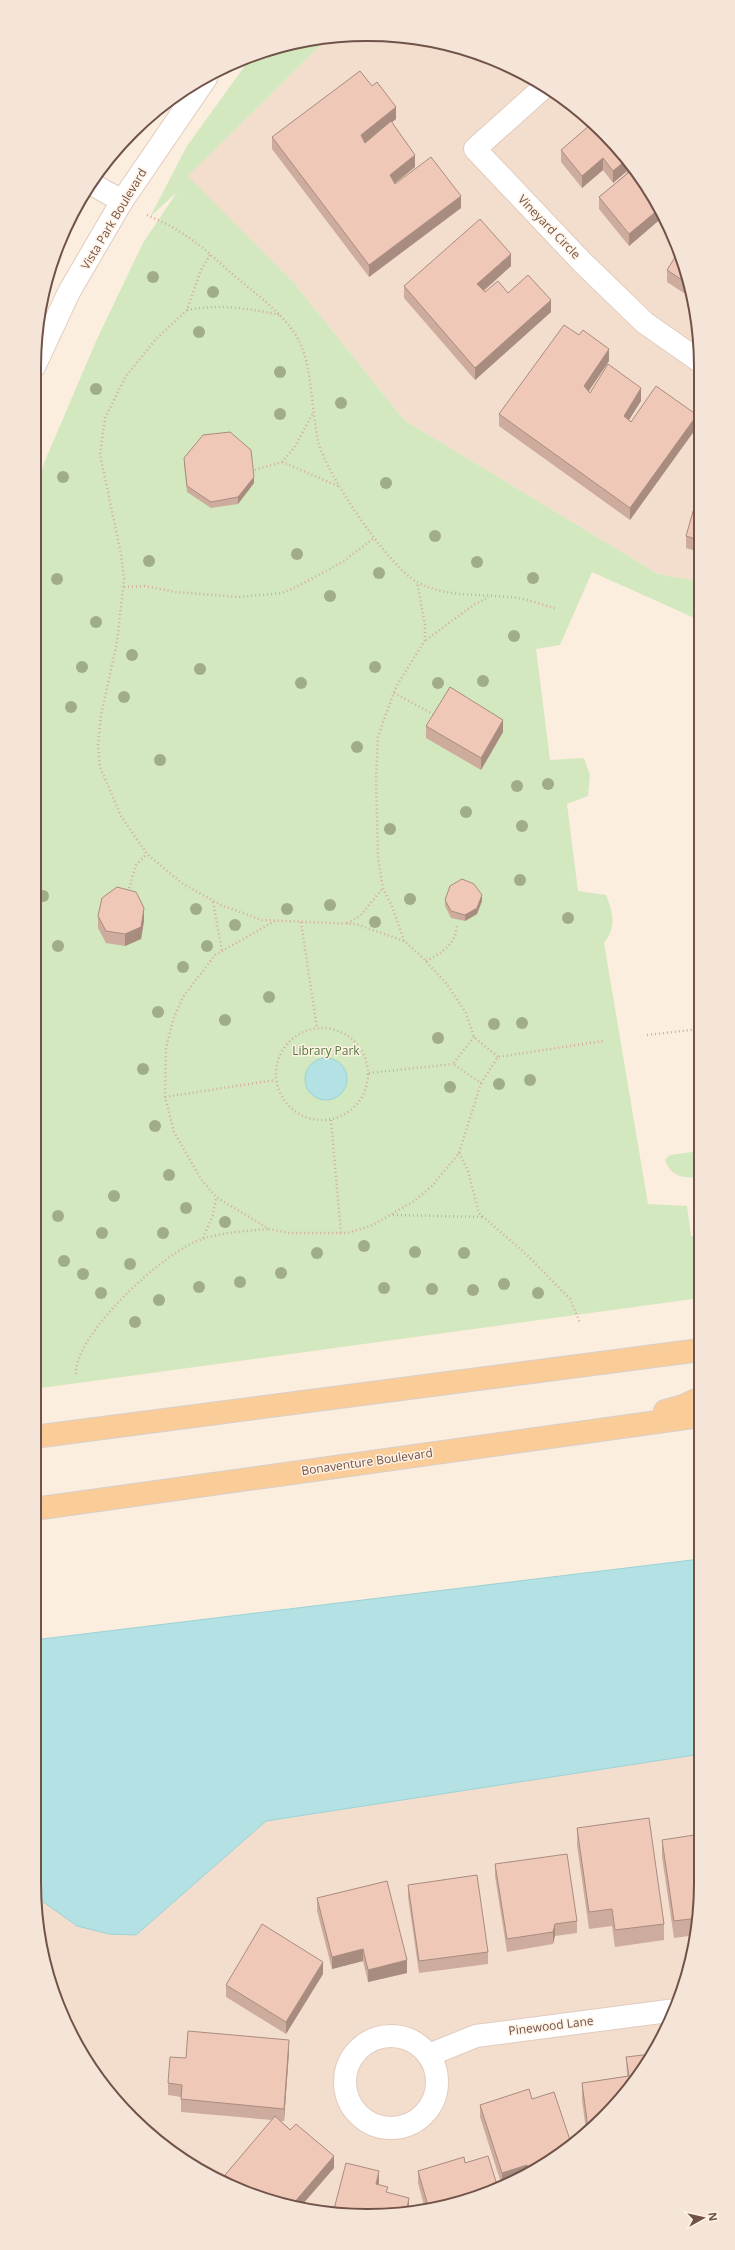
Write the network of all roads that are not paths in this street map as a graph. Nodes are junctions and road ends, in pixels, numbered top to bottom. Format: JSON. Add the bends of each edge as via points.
{"nodes":[{"id":1,"x":199,"y":88,"type":"edge"},
{"id":2,"x":540,"y":91,"type":"edge"},
{"id":3,"x":96,"y":186,"type":"edge"},
{"id":4,"x":122,"y":201,"type":"junction"},
{"id":5,"x":42,"y":350,"type":"edge"},
{"id":6,"x":693,"y":357,"type":"edge"},
{"id":7,"x":694,"y":1351,"type":"edge"},
{"id":8,"x":694,"y":1401,"type":"edge"},
{"id":9,"x":694,"y":1417,"type":"edge"},
{"id":10,"x":601,"y":1429,"type":"junction"},
{"id":11,"x":41,"y":1436,"type":"edge"},
{"id":12,"x":41,"y":1508,"type":"edge"},
{"id":13,"x":667,"y":2011,"type":"edge"},
{"id":14,"x":429,"y":2055,"type":"junction"}],
"edges":[{"from":1,"to":4,"type":"street","name":"Vista Park Boulevard"},
{"from":2,"to":6,"type":"street","name":"Vineyard Circle","via":[[475,149],[582,262],[645,323]]},
{"from":3,"to":4,"type":"street"},
{"from":4,"to":5,"type":"street","name":"Vista Park Boulevard","via":[[69,292]]},
{"from":7,"to":11,"type":"main road"},
{"from":8,"to":10,"type":"main road"},
{"from":9,"to":10,"type":"main road","name":"Bonaventure Boulevard"},
{"from":10,"to":12,"type":"main road","name":"Bonaventure Boulevard"},
{"from":13,"to":14,"type":"street","name":"Pinewood Lane","via":[[476,2036]]},
{"from":14,"to":14,"type":"street","via":[[419,2044],[391,2035],[377,2038],[364,2045],[353,2055],[347,2068],[347,2097],[354,2110],[376,2127],[391,2130],[419,2121],[436,2097],[438,2082]]}]}
